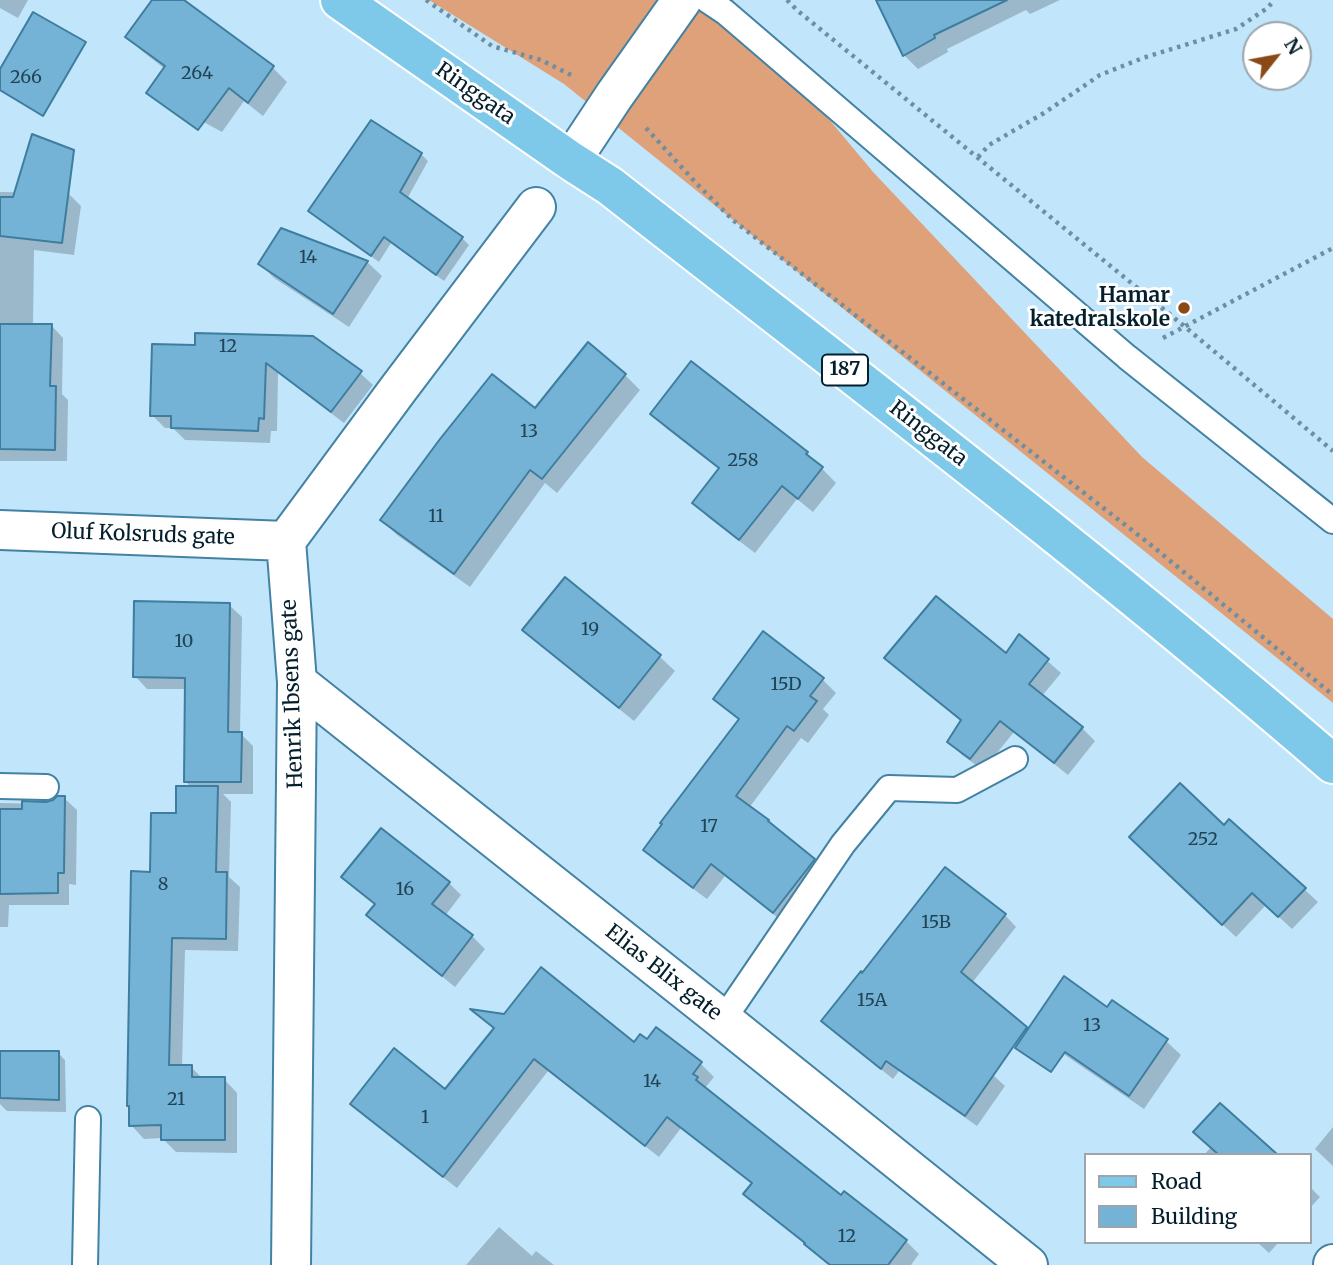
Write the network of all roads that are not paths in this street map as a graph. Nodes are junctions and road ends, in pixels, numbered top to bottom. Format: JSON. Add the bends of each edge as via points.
{"nodes":[{"id":1,"x":340,"y":0,"type":"edge"},
{"id":2,"x":682,"y":0,"type":"edge"},
{"id":3,"x":707,"y":0,"type":"edge"},
{"id":4,"x":570,"y":161,"type":"junction"},
{"id":5,"x":536,"y":206,"type":"dead end"},
{"id":6,"x":1333,"y":522,"type":"edge"},
{"id":7,"x":0,"y":530,"type":"edge"},
{"id":8,"x":286,"y":541,"type":"junction"},
{"id":9,"x":297,"y":682,"type":"junction"},
{"id":10,"x":1015,"y":759,"type":"dead end"},
{"id":11,"x":1333,"y":764,"type":"edge"},
{"id":12,"x":0,"y":786,"type":"edge"},
{"id":13,"x":46,"y":787,"type":"dead end"},
{"id":14,"x":723,"y":1020,"type":"junction"},
{"id":15,"x":88,"y":1119,"type":"dead end"},
{"id":16,"x":1011,"y":1260,"type":"edge"},
{"id":17,"x":85,"y":1265,"type":"edge"},
{"id":18,"x":291,"y":1265,"type":"edge"}],
"edges":[{"from":1,"to":4,"type":"main road","name":"Ringgata","number":"187"},
{"from":2,"to":4,"type":"street"},
{"from":3,"to":6,"type":"lane","via":[[1127,356]]},
{"from":4,"to":11,"type":"main road","name":"Ringgata","number":"187","via":[[610,186],[1030,514]]},
{"from":5,"to":8,"type":"street"},
{"from":7,"to":8,"type":"street","name":"Oluf Kolsruds gate"},
{"from":8,"to":9,"type":"street","name":"Henrik Ibsens gate"},
{"from":9,"to":14,"type":"street","name":"Elias Blix gate"},
{"from":9,"to":18,"type":"street","name":"Henrik Ibsens gate"},
{"from":10,"to":14,"type":"lane","via":[[957,790],[889,788],[843,844]]},
{"from":12,"to":13,"type":"lane"},
{"from":14,"to":16,"type":"street","name":"Elias Blix gate"},
{"from":15,"to":17,"type":"lane"}]}
